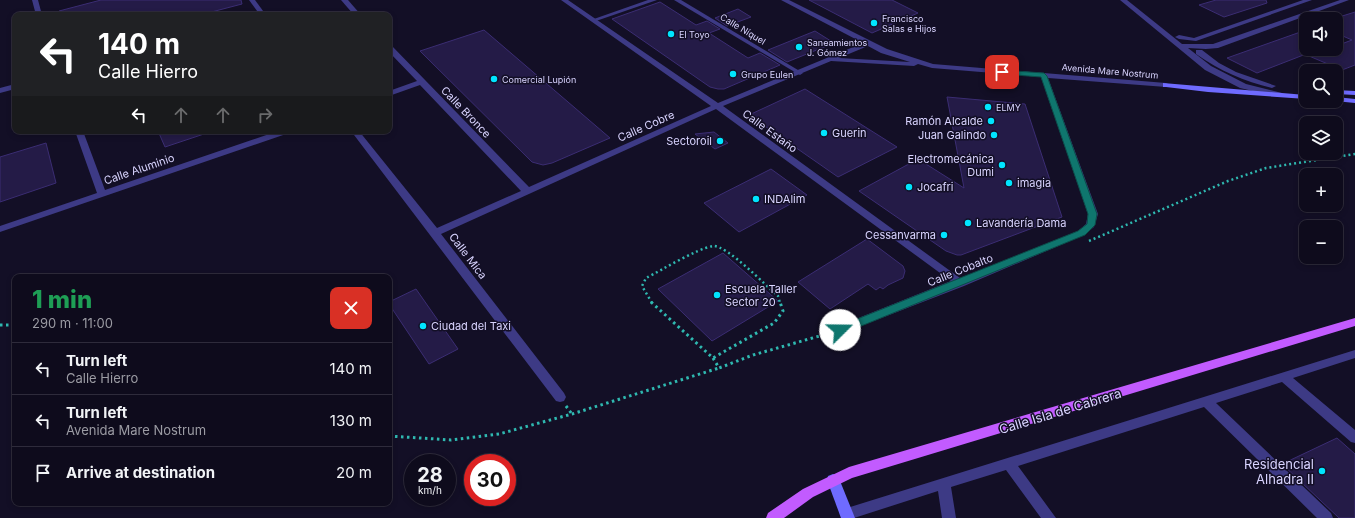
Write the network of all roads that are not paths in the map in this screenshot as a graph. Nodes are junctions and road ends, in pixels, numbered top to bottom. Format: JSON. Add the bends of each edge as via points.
{"nodes":[{"id":1,"x":35,"y":0,"type":"edge"},
{"id":2,"x":252,"y":0,"type":"edge"},
{"id":3,"x":344,"y":0,"type":"edge"},
{"id":4,"x":564,"y":0,"type":"edge"},
{"id":5,"x":654,"y":0,"type":"edge"},
{"id":6,"x":677,"y":0,"type":"edge"},
{"id":7,"x":784,"y":0,"type":"edge"},
{"id":8,"x":1123,"y":0,"type":"edge"},
{"id":9,"x":1132,"y":0,"type":"edge"},
{"id":10,"x":1309,"y":0,"type":"edge"},
{"id":11,"x":1346,"y":0,"type":"edge"},
{"id":12,"x":38,"y":12,"type":"edge"},
{"id":13,"x":261,"y":12,"type":"edge"},
{"id":14,"x":355,"y":12,"type":"edge"},
{"id":15,"x":594,"y":20,"type":"junction"},
{"id":16,"x":869,"y":43,"type":"junction"},
{"id":17,"x":1192,"y":43,"type":"junction"},
{"id":18,"x":1181,"y":46,"type":"junction"},
{"id":19,"x":392,"y":51,"type":"edge"},
{"id":20,"x":1203,"y":51,"type":"junction"},
{"id":21,"x":826,"y":61,"type":"junction"},
{"id":22,"x":932,"y":66,"type":"junction"},
{"id":23,"x":800,"y":73,"type":"junction"},
{"id":24,"x":1044,"y":76,"type":"junction"},
{"id":25,"x":421,"y":82,"type":"junction"},
{"id":26,"x":1166,"y":85,"type":"junction"},
{"id":27,"x":1242,"y":86,"type":"junction"},
{"id":28,"x":12,"y":87,"type":"edge"},
{"id":29,"x":0,"y":90,"type":"edge"},
{"id":30,"x":1299,"y":91,"type":"edge"},
{"id":31,"x":1280,"y":92,"type":"junction"},
{"id":32,"x":1343,"y":92,"type":"edge"},
{"id":33,"x":392,"y":93,"type":"edge"},
{"id":34,"x":1355,"y":93,"type":"edge"},
{"id":35,"x":1299,"y":97,"type":"edge"},
{"id":36,"x":1355,"y":101,"type":"edge"},
{"id":37,"x":1343,"y":102,"type":"edge"},
{"id":38,"x":717,"y":106,"type":"junction"},
{"id":39,"x":80,"y":134,"type":"edge"},
{"id":40,"x":277,"y":134,"type":"edge"},
{"id":41,"x":357,"y":134,"type":"edge"},
{"id":42,"x":528,"y":192,"type":"junction"},
{"id":43,"x":102,"y":194,"type":"junction"},
{"id":44,"x":0,"y":229,"type":"edge"},
{"id":45,"x":435,"y":233,"type":"junction"},
{"id":46,"x":960,"y":282,"type":"junction"},
{"id":47,"x":1355,"y":322,"type":"edge"},
{"id":48,"x":840,"y":330,"type":"road end"},
{"id":49,"x":1355,"y":354,"type":"edge"},
{"id":50,"x":1283,"y":376,"type":"junction"},
{"id":51,"x":560,"y":397,"type":"dead end"},
{"id":52,"x":1206,"y":401,"type":"junction"},
{"id":53,"x":1355,"y":438,"type":"edge"},
{"id":54,"x":1009,"y":464,"type":"junction"},
{"id":55,"x":833,"y":480,"type":"junction"},
{"id":56,"x":944,"y":484,"type":"junction"},
{"id":57,"x":847,"y":516,"type":"edge"},
{"id":58,"x":773,"y":518,"type":"edge"},
{"id":59,"x":949,"y":518,"type":"edge"},
{"id":60,"x":1049,"y":518,"type":"edge"},
{"id":61,"x":1326,"y":518,"type":"edge"}],
"edges":[{"from":1,"to":12,"type":"street"},
{"from":2,"to":13,"type":"street"},
{"from":3,"to":14,"type":"street"},
{"from":4,"to":15,"type":"street","name":"Calle Estaño"},
{"from":5,"to":15,"type":"lane"},
{"from":6,"to":23,"type":"lane","name":"Calle Níquel"},
{"from":7,"to":16,"type":"street","name":"Avenida Mare Nostrum"},
{"from":8,"to":18,"type":"street"},
{"from":9,"to":17,"type":"street","via":[[1179,37]]},
{"from":10,"to":17,"type":"street"},
{"from":11,"to":20,"type":"street"},
{"from":15,"to":38,"type":"street","name":"Calle Estaño"},
{"from":16,"to":21,"type":"street","name":"Calle Cobre"},
{"from":16,"to":22,"type":"street","name":"Avenida Mare Nostrum"},
{"from":17,"to":18,"type":"street"},
{"from":17,"to":20,"type":"street"},
{"from":18,"to":27,"type":"street","via":[[1208,68]]},
{"from":19,"to":25,"type":"street","name":"Calle Bronce"},
{"from":20,"to":31,"type":"street","via":[[1214,64],[1230,73]]},
{"from":21,"to":22,"type":"street","name":"Avenida Mare Nostrum","via":[[853,60]]},
{"from":21,"to":23,"type":"street","name":"Calle Cobre"},
{"from":22,"to":24,"type":"street","name":"Avenida Mare Nostrum"},
{"from":23,"to":38,"type":"street","name":"Calle Cobre"},
{"from":24,"to":26,"type":"street","name":"Avenida Mare Nostrum"},
{"from":24,"to":46,"type":"street","name":"Calle Cobalto","via":[[1093,214],[1091,225],[1081,233]]},
{"from":25,"to":33,"type":"street"},
{"from":25,"to":42,"type":"street","name":"Calle Bronce"},
{"from":26,"to":27,"type":"street","name":"Avenida Mare Nostrum"},
{"from":26,"to":31,"type":"street","name":"Avenida Mare Nostrum","via":[[1208,90]]},
{"from":27,"to":31,"type":"street","name":"Avenida Mare Nostrum"},
{"from":28,"to":29,"type":"street"},
{"from":30,"to":31,"type":"street","name":"Avenida Mare Nostrum"},
{"from":31,"to":35,"type":"street","name":"Avenida Mare Nostrum"},
{"from":32,"to":34,"type":"street"},
{"from":36,"to":37,"type":"street"},
{"from":38,"to":42,"type":"street","name":"Calle Cobre"},
{"from":38,"to":46,"type":"street","name":"Calle Estaño"},
{"from":39,"to":43,"type":"street"},
{"from":40,"to":43,"type":"street","name":"Calle Aluminio"},
{"from":41,"to":45,"type":"street","name":"Calle Mica"},
{"from":42,"to":45,"type":"street","name":"Calle Cobre"},
{"from":43,"to":44,"type":"street","name":"Calle Aluminio"},
{"from":45,"to":51,"type":"street","name":"Calle Mica"},
{"from":46,"to":48,"type":"street","name":"Calle Cobalto"},
{"from":47,"to":55,"type":"main road","name":"Calle Isla de Cabrera","via":[[849,473]]},
{"from":49,"to":50,"type":"street"},
{"from":50,"to":52,"type":"street"},
{"from":50,"to":53,"type":"street"},
{"from":52,"to":54,"type":"street"},
{"from":52,"to":61,"type":"street"},
{"from":54,"to":56,"type":"street"},
{"from":54,"to":60,"type":"street"},
{"from":55,"to":57,"type":"street"},
{"from":55,"to":58,"type":"main road","name":"Calle Isla de Cabrera","via":[[808,493]]},
{"from":56,"to":57,"type":"street","via":[[872,504]]},
{"from":56,"to":59,"type":"street"}]}
